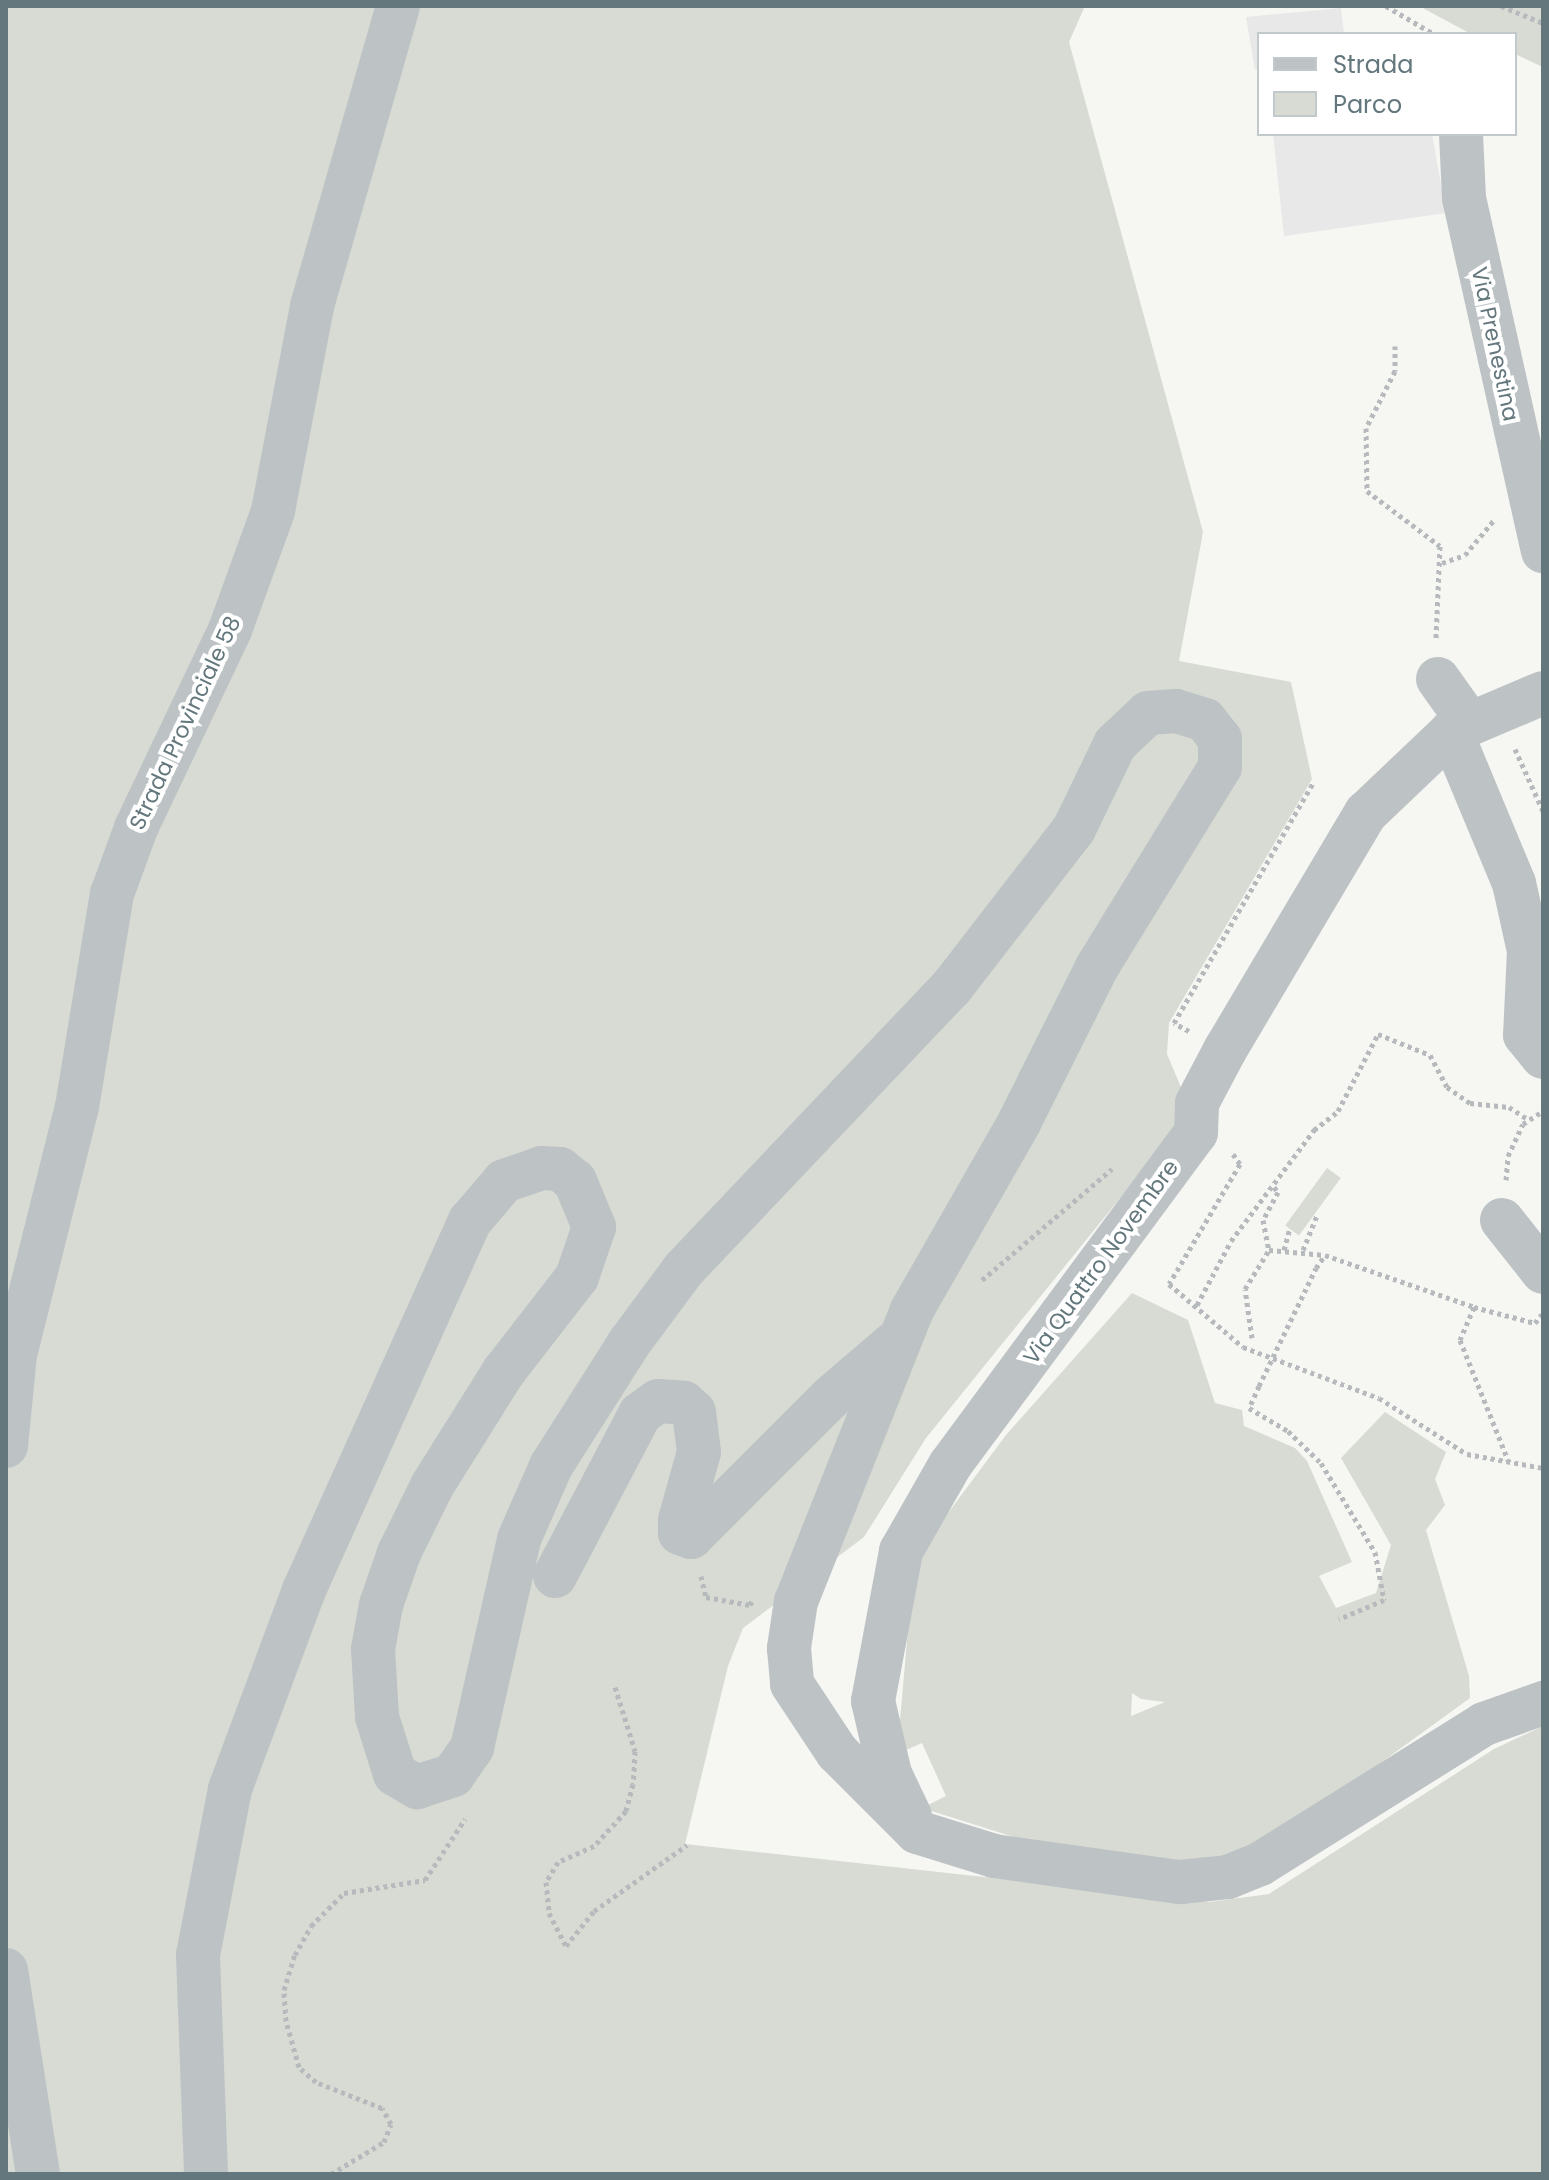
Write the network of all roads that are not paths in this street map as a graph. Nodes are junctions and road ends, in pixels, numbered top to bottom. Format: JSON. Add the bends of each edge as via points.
{"nodes":[{"id":1,"x":398,"y":6,"type":"edge"},
{"id":2,"x":1461,"y":136,"type":"edge"},
{"id":3,"x":1543,"y":551,"type":"edge"},
{"id":4,"x":1436,"y":665,"type":"road end"},
{"id":5,"x":1543,"y":693,"type":"edge"},
{"id":6,"x":1473,"y":722,"type":"junction"},
{"id":7,"x":1543,"y":1057,"type":"edge"},
{"id":8,"x":1502,"y":1220,"type":"dead end"},
{"id":9,"x":1543,"y":1272,"type":"edge"},
{"id":10,"x":898,"y":1340,"type":"junction"},
{"id":11,"x":6,"y":1446,"type":"edge"},
{"id":12,"x":555,"y":1576,"type":"dead end"},
{"id":13,"x":1543,"y":1703,"type":"edge"},
{"id":14,"x":917,"y":1832,"type":"junction"},
{"id":15,"x":6,"y":1970,"type":"edge"},
{"id":16,"x":38,"y":2174,"type":"edge"},
{"id":17,"x":206,"y":2174,"type":"edge"}],
"edges":[{"from":1,"to":11,"type":"street","name":"Strada Provinciale 58","via":[[318,281],[273,511],[230,630],[136,828],[112,894],[77,1107],[15,1355]]},
{"from":2,"to":3,"type":"street","name":"Via Prenestina","via":[[1464,198]]},
{"from":4,"to":6,"type":"street"},
{"from":5,"to":6,"type":"street"},
{"from":6,"to":7,"type":"street","via":[[1529,951],[1525,1035]]},
{"from":6,"to":14,"type":"street","name":"Via Quattro Novembre","via":[[1366,813],[1225,1050],[1197,1103],[1196,1133],[950,1465],[901,1551],[873,1701],[890,1774]]},
{"from":8,"to":9,"type":"street"},
{"from":10,"to":12,"type":"street","via":[[830,1398],[691,1537],[680,1533],[680,1520],[699,1452],[694,1412],[684,1403],[658,1401],[640,1414]]},
{"from":10,"to":14,"type":"street","via":[[796,1601],[789,1666],[792,1684],[827,1740]]},
{"from":10,"to":17,"type":"street","via":[[1047,1071],[1097,967],[1220,767],[1220,739],[1205,720],[1176,711],[1148,713],[1127,727],[1074,829],[951,988],[668,1289],[576,1424],[528,1514],[511,1561],[472,1748],[453,1775],[417,1787],[395,1774],[377,1717],[373,1649],[381,1605],[432,1486],[504,1371],[577,1277],[594,1227],[575,1181],[560,1169],[542,1168],[504,1181],[470,1221],[304,1590],[230,1789],[198,1955],[198,2070]]},
{"from":13,"to":14,"type":"street","via":[[1484,1724],[1276,1856],[1228,1877],[1154,1881],[994,1856]]},
{"from":15,"to":16,"type":"street"}]}
